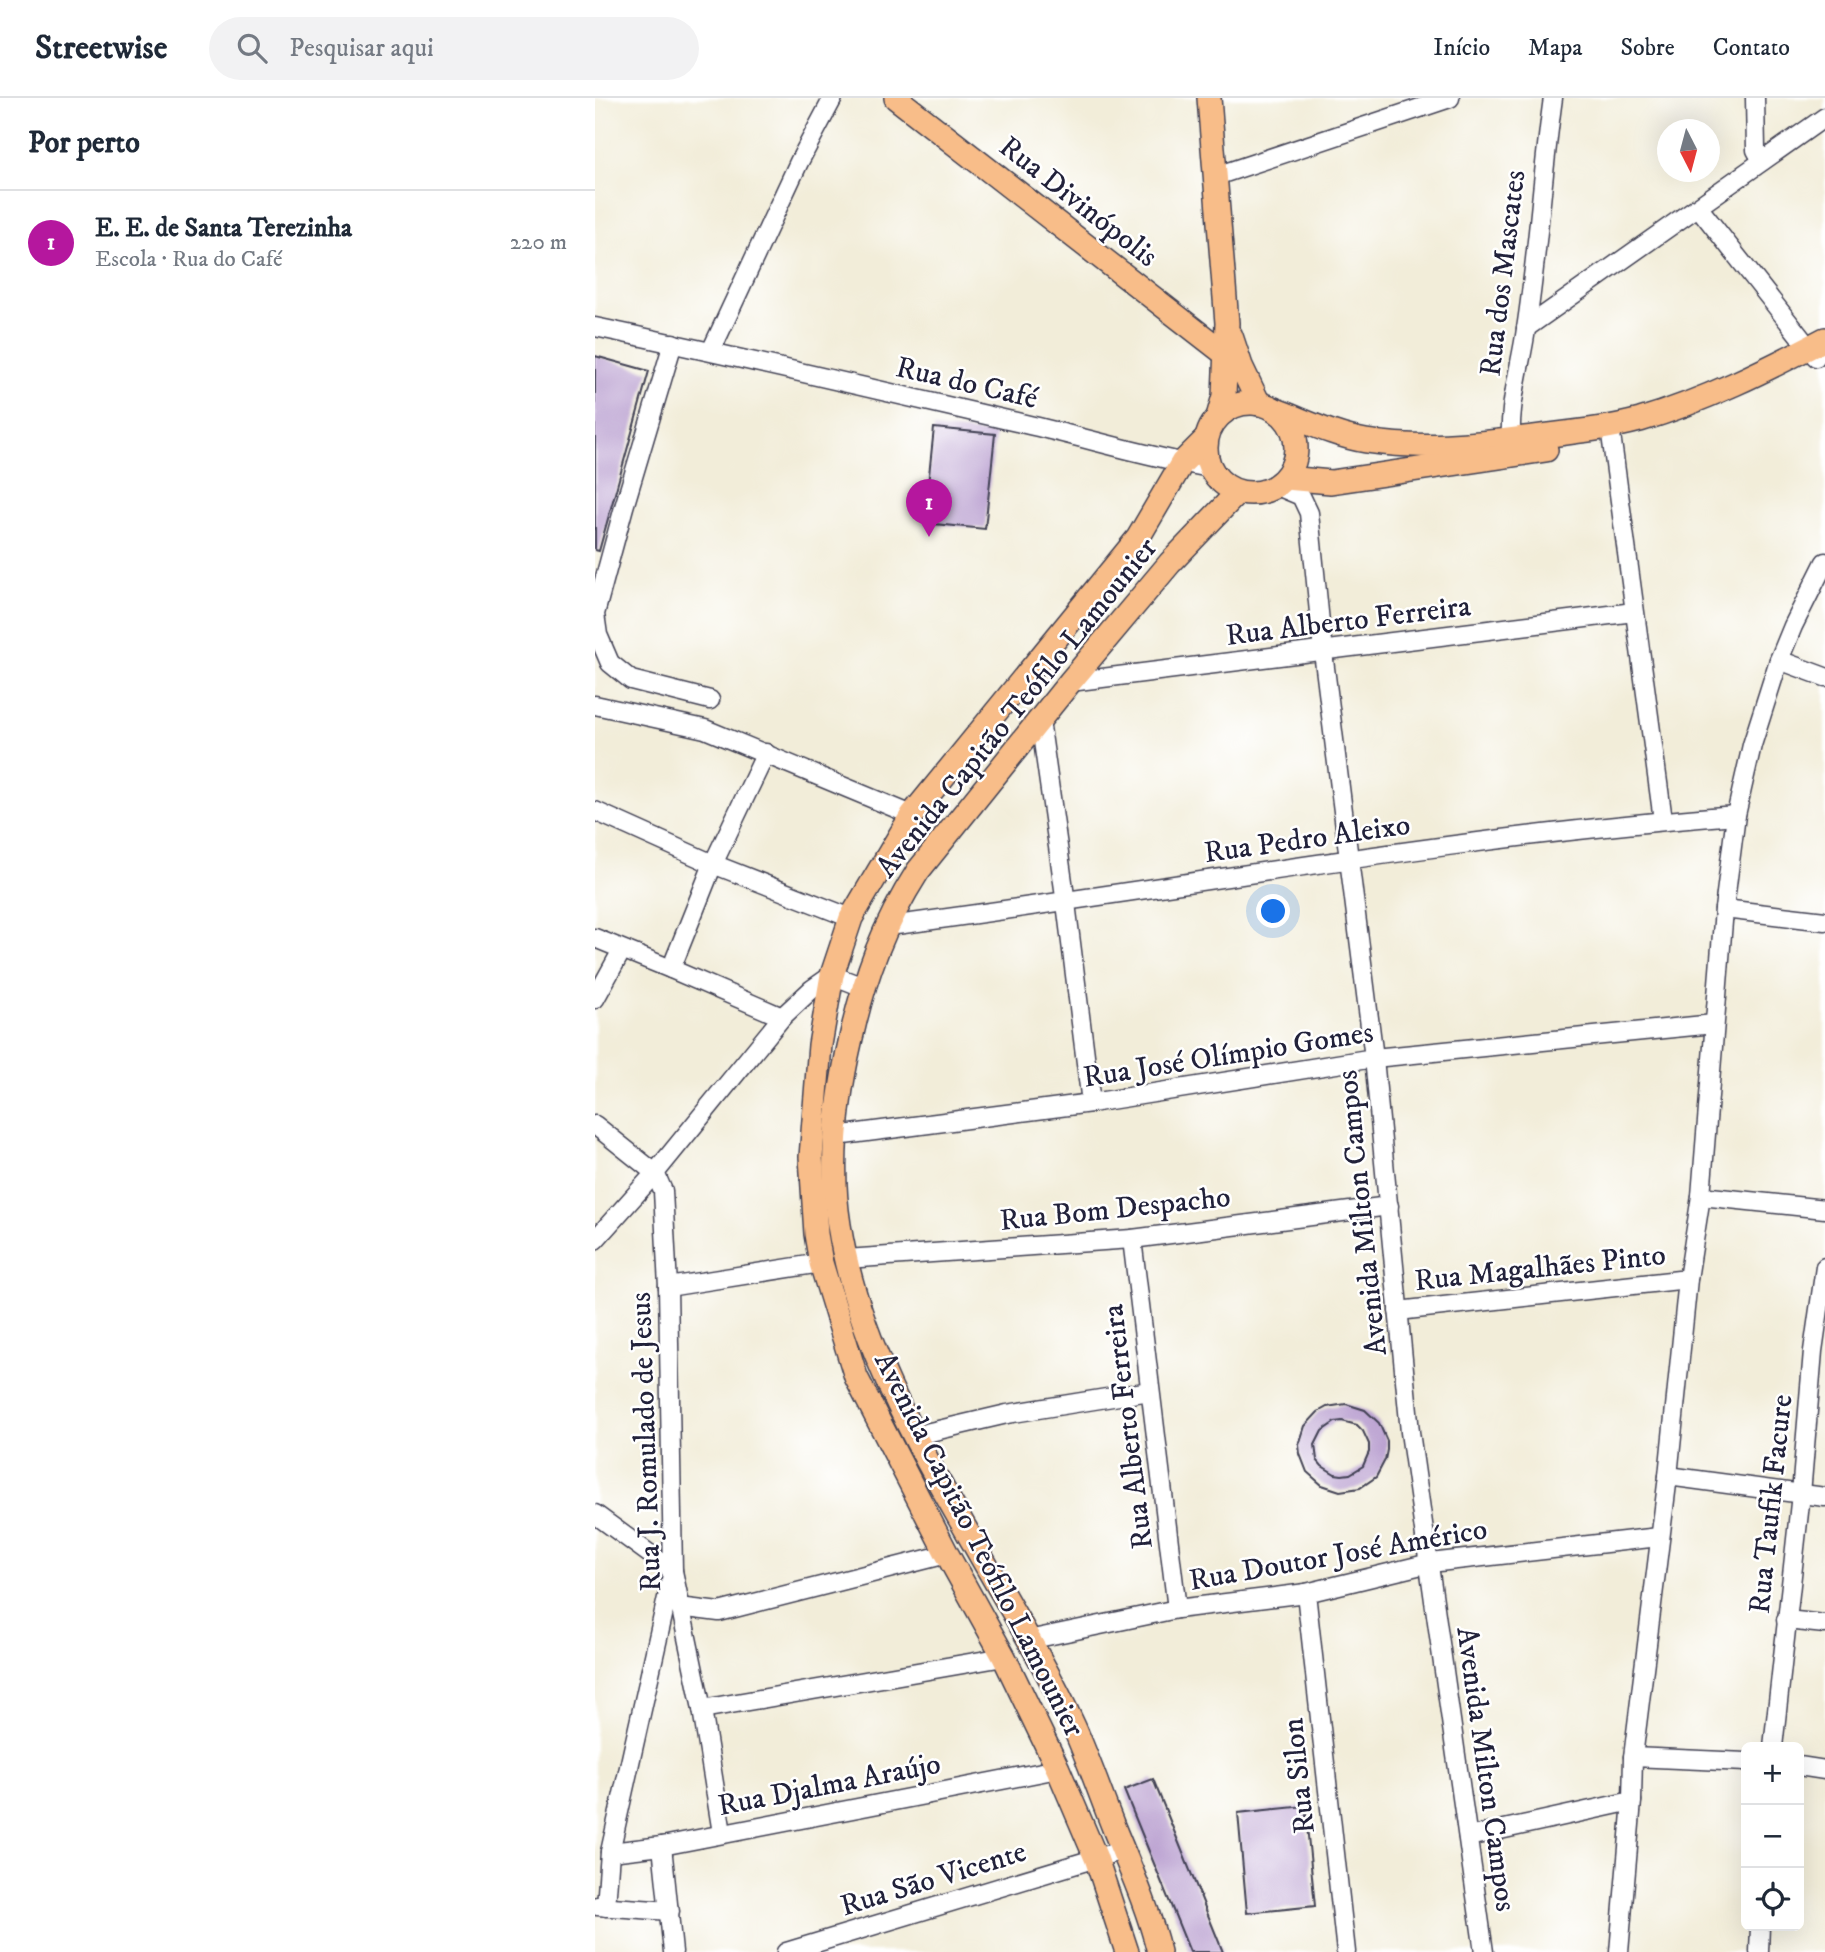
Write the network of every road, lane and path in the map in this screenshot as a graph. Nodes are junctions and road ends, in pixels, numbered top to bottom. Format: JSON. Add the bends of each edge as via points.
{"nodes":[{"id":1,"x":833,"y":98,"type":"edge"},
{"id":2,"x":896,"y":98,"type":"edge"},
{"id":3,"x":1209,"y":98,"type":"edge"},
{"id":4,"x":1450,"y":98,"type":"edge"},
{"id":5,"x":1553,"y":98,"type":"edge"},
{"id":6,"x":1755,"y":98,"type":"edge"},
{"id":7,"x":1825,"y":117,"type":"edge"},
{"id":8,"x":1762,"y":161,"type":"junction"},
{"id":9,"x":1216,"y":176,"type":"junction"},
{"id":10,"x":1699,"y":208,"type":"junction"},
{"id":11,"x":1227,"y":323,"type":"junction"},
{"id":12,"x":595,"y":327,"type":"edge"},
{"id":13,"x":1527,"y":328,"type":"junction"},
{"id":14,"x":673,"y":343,"type":"junction"},
{"id":15,"x":1819,"y":349,"type":"edge"},
{"id":16,"x":711,"y":351,"type":"junction"},
{"id":17,"x":1224,"y":352,"type":"junction"},
{"id":18,"x":1268,"y":407,"type":"junction"},
{"id":19,"x":1218,"y":417,"type":"junction"},
{"id":20,"x":1610,"y":433,"type":"junction"},
{"id":21,"x":1205,"y":440,"type":"junction"},
{"id":22,"x":1512,"y":448,"type":"junction"},
{"id":23,"x":1182,"y":463,"type":"junction"},
{"id":24,"x":1211,"y":468,"type":"junction"},
{"id":25,"x":1281,"y":482,"type":"junction"},
{"id":26,"x":1238,"y":492,"type":"junction"},
{"id":27,"x":1825,"y":562,"type":"edge"},
{"id":28,"x":1634,"y":612,"type":"junction"},
{"id":29,"x":1323,"y":652,"type":"junction"},
{"id":30,"x":1779,"y":660,"type":"junction"},
{"id":31,"x":1825,"y":677,"type":"edge"},
{"id":32,"x":1070,"y":682,"type":"junction"},
{"id":33,"x":710,"y":700,"type":"dead end"},
{"id":34,"x":595,"y":705,"type":"edge"},
{"id":35,"x":1040,"y":720,"type":"junction"},
{"id":36,"x":766,"y":752,"type":"junction"},
{"id":37,"x":595,"y":811,"type":"edge"},
{"id":38,"x":912,"y":815,"type":"junction"},
{"id":39,"x":1736,"y":815,"type":"junction"},
{"id":40,"x":1664,"y":820,"type":"junction"},
{"id":41,"x":1348,"y":858,"type":"junction"},
{"id":42,"x":713,"y":864,"type":"junction"},
{"id":43,"x":1066,"y":902,"type":"junction"},
{"id":44,"x":1724,"y":909,"type":"junction"},
{"id":45,"x":851,"y":918,"type":"junction"},
{"id":46,"x":1825,"y":921,"type":"edge"},
{"id":47,"x":888,"y":926,"type":"junction"},
{"id":48,"x":595,"y":938,"type":"edge"},
{"id":49,"x":622,"y":950,"type":"junction"},
{"id":50,"x":671,"y":969,"type":"junction"},
{"id":51,"x":832,"y":975,"type":"junction"},
{"id":52,"x":863,"y":987,"type":"junction"},
{"id":53,"x":595,"y":999,"type":"edge"},
{"id":54,"x":782,"y":1017,"type":"junction"},
{"id":55,"x":1714,"y":1024,"type":"junction"},
{"id":56,"x":1374,"y":1058,"type":"junction"},
{"id":57,"x":1091,"y":1104,"type":"junction"},
{"id":58,"x":595,"y":1125,"type":"edge"},
{"id":59,"x":836,"y":1136,"type":"junction"},
{"id":60,"x":655,"y":1173,"type":"junction"},
{"id":61,"x":1701,"y":1196,"type":"junction"},
{"id":62,"x":1389,"y":1206,"type":"junction"},
{"id":63,"x":1825,"y":1209,"type":"edge"},
{"id":64,"x":1132,"y":1239,"type":"junction"},
{"id":65,"x":595,"y":1240,"type":"edge"},
{"id":66,"x":846,"y":1259,"type":"junction"},
{"id":67,"x":821,"y":1263,"type":"junction"},
{"id":68,"x":1825,"y":1267,"type":"edge"},
{"id":69,"x":1688,"y":1279,"type":"junction"},
{"id":70,"x":668,"y":1287,"type":"junction"},
{"id":71,"x":1398,"y":1311,"type":"junction"},
{"id":72,"x":1819,"y":1351,"type":"edge"},
{"id":73,"x":1150,"y":1391,"type":"junction"},
{"id":74,"x":913,"y":1436,"type":"junction"},
{"id":75,"x":1668,"y":1476,"type":"junction"},
{"id":76,"x":1801,"y":1494,"type":"junction"},
{"id":77,"x":1825,"y":1497,"type":"edge"},
{"id":78,"x":595,"y":1514,"type":"edge"},
{"id":79,"x":1659,"y":1537,"type":"junction"},
{"id":80,"x":947,"y":1555,"type":"junction"},
{"id":81,"x":1430,"y":1563,"type":"junction"},
{"id":82,"x":673,"y":1571,"type":"junction"},
{"id":83,"x":1306,"y":1593,"type":"junction"},
{"id":84,"x":679,"y":1607,"type":"junction"},
{"id":85,"x":1177,"y":1609,"type":"junction"},
{"id":86,"x":1786,"y":1620,"type":"junction"},
{"id":87,"x":1825,"y":1624,"type":"edge"},
{"id":88,"x":1028,"y":1640,"type":"junction"},
{"id":89,"x":1004,"y":1657,"type":"junction"},
{"id":90,"x":702,"y":1709,"type":"junction"},
{"id":91,"x":1073,"y":1726,"type":"junction"},
{"id":92,"x":1044,"y":1742,"type":"junction"},
{"id":93,"x":1774,"y":1742,"type":"edge"},
{"id":94,"x":1633,"y":1757,"type":"junction"},
{"id":95,"x":1741,"y":1762,"type":"edge"},
{"id":96,"x":1804,"y":1767,"type":"edge"},
{"id":97,"x":1058,"y":1769,"type":"junction"},
{"id":98,"x":1825,"y":1769,"type":"edge"},
{"id":99,"x":1632,"y":1801,"type":"junction"},
{"id":100,"x":722,"y":1833,"type":"junction"},
{"id":101,"x":1468,"y":1837,"type":"junction"},
{"id":102,"x":662,"y":1846,"type":"junction"},
{"id":103,"x":1123,"y":1850,"type":"junction"},
{"id":104,"x":610,"y":1852,"type":"junction"},
{"id":105,"x":1095,"y":1858,"type":"junction"},
{"id":106,"x":601,"y":1906,"type":"edge"},
{"id":107,"x":670,"y":1910,"type":"junction"},
{"id":108,"x":1760,"y":1931,"type":"edge"},
{"id":109,"x":673,"y":1952,"type":"edge"},
{"id":110,"x":786,"y":1952,"type":"edge"},
{"id":111,"x":1127,"y":1952,"type":"edge"},
{"id":112,"x":1159,"y":1952,"type":"edge"},
{"id":113,"x":1346,"y":1952,"type":"edge"},
{"id":114,"x":1484,"y":1952,"type":"edge"},
{"id":115,"x":1619,"y":1952,"type":"edge"},
{"id":116,"x":1759,"y":1952,"type":"edge"}],
"edges":[{"from":1,"to":16,"type":"street"},
{"from":2,"to":17,"type":"main road","name":"Rua Divinópolis"},
{"from":3,"to":9,"type":"main road"},
{"from":4,"to":9,"type":"street"},
{"from":5,"to":13,"type":"street","name":"Rua dos Mascates"},
{"from":6,"to":8,"type":"street","via":[[1756,150]]},
{"from":7,"to":8,"type":"street"},
{"from":8,"to":10,"type":"street"},
{"from":9,"to":11,"type":"main road"},
{"from":10,"to":13,"type":"street"},
{"from":10,"to":15,"type":"street"},
{"from":11,"to":17,"type":"main road"},
{"from":11,"to":18,"type":"main road","via":[[1241,366]]},
{"from":12,"to":14,"type":"street","name":"Rua do Café"},
{"from":13,"to":22,"type":"street","name":"Rua dos Mascates"},
{"from":14,"to":16,"type":"street","name":"Rua do Café"},
{"from":14,"to":33,"type":"street","via":[[595,614],[610,663],[631,680]]},
{"from":15,"to":20,"type":"main road"},
{"from":16,"to":23,"type":"street","name":"Rua do Café"},
{"from":17,"to":19,"type":"main road","via":[[1224,396]]},
{"from":18,"to":19,"type":"main road","via":[[1244,403]]},
{"from":18,"to":22,"type":"main road","via":[[1365,441]]},
{"from":18,"to":25,"type":"main road","via":[[1287,421],[1295,435],[1294,465]]},
{"from":19,"to":21,"type":"main road"},
{"from":20,"to":22,"type":"main road"},
{"from":20,"to":28,"type":"street"},
{"from":21,"to":23,"type":"main road","name":"Avenida Capitão Teófilo Lamounier"},
{"from":21,"to":24,"type":"main road"},
{"from":22,"to":25,"type":"main road","via":[[1331,482]]},
{"from":23,"to":24,"type":"street","name":"Rua do Café"},
{"from":23,"to":38,"type":"main road","name":"Avenida Capitão Teófilo Lamounier","via":[[1138,538]]},
{"from":24,"to":26,"type":"main road","via":[[1218,480]]},
{"from":25,"to":26,"type":"main road","via":[[1258,493]]},
{"from":25,"to":29,"type":"street","name":"Avenida Milton Campos","via":[[1301,496],[1309,513]]},
{"from":26,"to":32,"type":"main road","name":"Avenida Capitão Teófilo Lamounier","via":[[1170,563]]},
{"from":27,"to":30,"type":"street"},
{"from":28,"to":29,"type":"street","name":"Rua Alberto Ferreira"},
{"from":28,"to":40,"type":"street"},
{"from":29,"to":32,"type":"street","name":"Rua Alberto Ferreira"},
{"from":29,"to":41,"type":"street","name":"Avenida Milton Campos"},
{"from":30,"to":31,"type":"street"},
{"from":30,"to":39,"type":"street"},
{"from":32,"to":35,"type":"main road","name":"Avenida Capitão Teófilo Lamounier"},
{"from":34,"to":36,"type":"street","via":[[705,729]]},
{"from":35,"to":43,"type":"street"},
{"from":35,"to":47,"type":"main road","name":"Avenida Capitão Teófilo Lamounier","via":[[918,871]]},
{"from":36,"to":38,"type":"street"},
{"from":36,"to":42,"type":"street"},
{"from":37,"to":42,"type":"street"},
{"from":38,"to":45,"type":"main road","name":"Avenida Capitão Teófilo Lamounier"},
{"from":39,"to":40,"type":"street","name":"Rua Pedro Aleixo"},
{"from":39,"to":44,"type":"street"},
{"from":40,"to":41,"type":"street","name":"Rua Pedro Aleixo"},
{"from":41,"to":43,"type":"street","name":"Rua Pedro Aleixo"},
{"from":41,"to":56,"type":"street","name":"Avenida Milton Campos"},
{"from":42,"to":45,"type":"street"},
{"from":42,"to":50,"type":"street"},
{"from":43,"to":47,"type":"street","name":"Rua Pedro Aleixo"},
{"from":43,"to":57,"type":"street"},
{"from":44,"to":46,"type":"street"},
{"from":44,"to":55,"type":"street"},
{"from":45,"to":51,"type":"main road","name":"Avenida Capitão Teófilo Lamounier"},
{"from":47,"to":52,"type":"main road","name":"Avenida Capitão Teófilo Lamounier"},
{"from":48,"to":49,"type":"street"},
{"from":49,"to":50,"type":"street"},
{"from":49,"to":53,"type":"street"},
{"from":50,"to":54,"type":"street"},
{"from":51,"to":52,"type":"street"},
{"from":51,"to":54,"type":"street"},
{"from":51,"to":67,"type":"main road","name":"Avenida Capitão Teófilo Lamounier","via":[[820,1045],[811,1157]]},
{"from":52,"to":59,"type":"main road","name":"Avenida Capitão Teófilo Lamounier","via":[[843,1073]]},
{"from":54,"to":60,"type":"street"},
{"from":55,"to":56,"type":"street","name":"Rua José Olímpio Gomes"},
{"from":55,"to":61,"type":"street"},
{"from":56,"to":57,"type":"street","name":"Rua José Olímpio Gomes"},
{"from":56,"to":62,"type":"street","name":"Avenida Milton Campos"},
{"from":57,"to":59,"type":"street","name":"Rua José Olímpio Gomes"},
{"from":58,"to":60,"type":"street"},
{"from":59,"to":66,"type":"main road","name":"Avenida Capitão Teófilo Lamounier","via":[[837,1201]]},
{"from":60,"to":65,"type":"street"},
{"from":60,"to":70,"type":"street","name":"Rua J. Romulado de Jesus","via":[[663,1191]]},
{"from":61,"to":63,"type":"street"},
{"from":61,"to":69,"type":"street"},
{"from":62,"to":64,"type":"street","name":"Rua Bom Despacho"},
{"from":62,"to":71,"type":"street","name":"Avenida Milton Campos"},
{"from":64,"to":66,"type":"street","name":"Rua Bom Despacho"},
{"from":64,"to":73,"type":"street","name":"Rua Alberto Ferreira"},
{"from":66,"to":74,"type":"main road","name":"Avenida Capitão Teófilo Lamounier","via":[[872,1349]]},
{"from":67,"to":70,"type":"street"},
{"from":67,"to":80,"type":"main road","name":"Avenida Capitão Teófilo Lamounier","via":[[856,1377]]},
{"from":68,"to":72,"type":"street","name":"Rua Taufik Facure"},
{"from":69,"to":71,"type":"street","name":"Rua Magalhães Pinto"},
{"from":69,"to":75,"type":"street"},
{"from":70,"to":82,"type":"street","name":"Rua J. Romulado de Jesus"},
{"from":71,"to":81,"type":"street","name":"Avenida Milton Campos"},
{"from":72,"to":76,"type":"street","name":"Rua Taufik Facure"},
{"from":73,"to":74,"type":"street","via":[[1007,1414]]},
{"from":73,"to":85,"type":"street","name":"Rua Alberto Ferreira"},
{"from":74,"to":88,"type":"main road","name":"Avenida Capitão Teófilo Lamounier"},
{"from":75,"to":76,"type":"street"},
{"from":75,"to":79,"type":"street"},
{"from":76,"to":77,"type":"street"},
{"from":76,"to":86,"type":"street","name":"Rua Taufik Facure"},
{"from":78,"to":82,"type":"street"},
{"from":79,"to":81,"type":"street","name":"Rua Doutor José Américo"},
{"from":79,"to":94,"type":"street"},
{"from":80,"to":84,"type":"street","via":[[719,1612]]},
{"from":80,"to":89,"type":"main road","name":"Avenida Capitão Teófilo Lamounier"},
{"from":81,"to":83,"type":"street","name":"Rua Doutor José Américo"},
{"from":81,"to":101,"type":"street","name":"Avenida Milton Campos"},
{"from":82,"to":84,"type":"street","name":"Rua J. Romulado de Jesus"},
{"from":82,"to":104,"type":"street"},
{"from":83,"to":85,"type":"street","name":"Rua Doutor José Américo"},
{"from":83,"to":113,"type":"street","name":"Rua Silon"},
{"from":84,"to":90,"type":"street","name":"Rua J. Romulado de Jesus"},
{"from":85,"to":88,"type":"street","name":"Rua Doutor José Américo"},
{"from":86,"to":87,"type":"street"},
{"from":86,"to":93,"type":"street","name":"Rua Taufik Facure"},
{"from":88,"to":91,"type":"main road","name":"Avenida Capitão Teófilo Lamounier"},
{"from":89,"to":90,"type":"street"},
{"from":89,"to":92,"type":"main road","name":"Avenida Capitão Teófilo Lamounier"},
{"from":90,"to":100,"type":"street","name":"Rua J. Romulado de Jesus"},
{"from":91,"to":92,"type":"main road"},
{"from":91,"to":103,"type":"main road","name":"Avenida Capitão Teófilo Lamounier"},
{"from":92,"to":97,"type":"main road","name":"Avenida Capitão Teófilo Lamounier"},
{"from":94,"to":95,"type":"street"},
{"from":94,"to":99,"type":"street"},
{"from":96,"to":98,"type":"street"},
{"from":97,"to":100,"type":"street","name":"Rua Djalma Araújo"},
{"from":97,"to":105,"type":"main road","name":"Avenida Capitão Teófilo Lamounier"},
{"from":99,"to":101,"type":"street"},
{"from":99,"to":115,"type":"street"},
{"from":100,"to":102,"type":"street","name":"Rua Djalma Araújo"},
{"from":101,"to":114,"type":"street","name":"Avenida Milton Campos"},
{"from":102,"to":104,"type":"street","name":"Rua Djalma Araújo"},
{"from":102,"to":107,"type":"street"},
{"from":103,"to":105,"type":"street","name":"Rua São Vicente"},
{"from":103,"to":112,"type":"main road","name":"Avenida Capitão Teófilo Lamounier"},
{"from":104,"to":106,"type":"street"},
{"from":105,"to":110,"type":"street","name":"Rua São Vicente"},
{"from":105,"to":111,"type":"main road","name":"Avenida Capitão Teófilo Lamounier"},
{"from":106,"to":107,"type":"street"},
{"from":107,"to":109,"type":"street"},
{"from":108,"to":116,"type":"street"}]}
